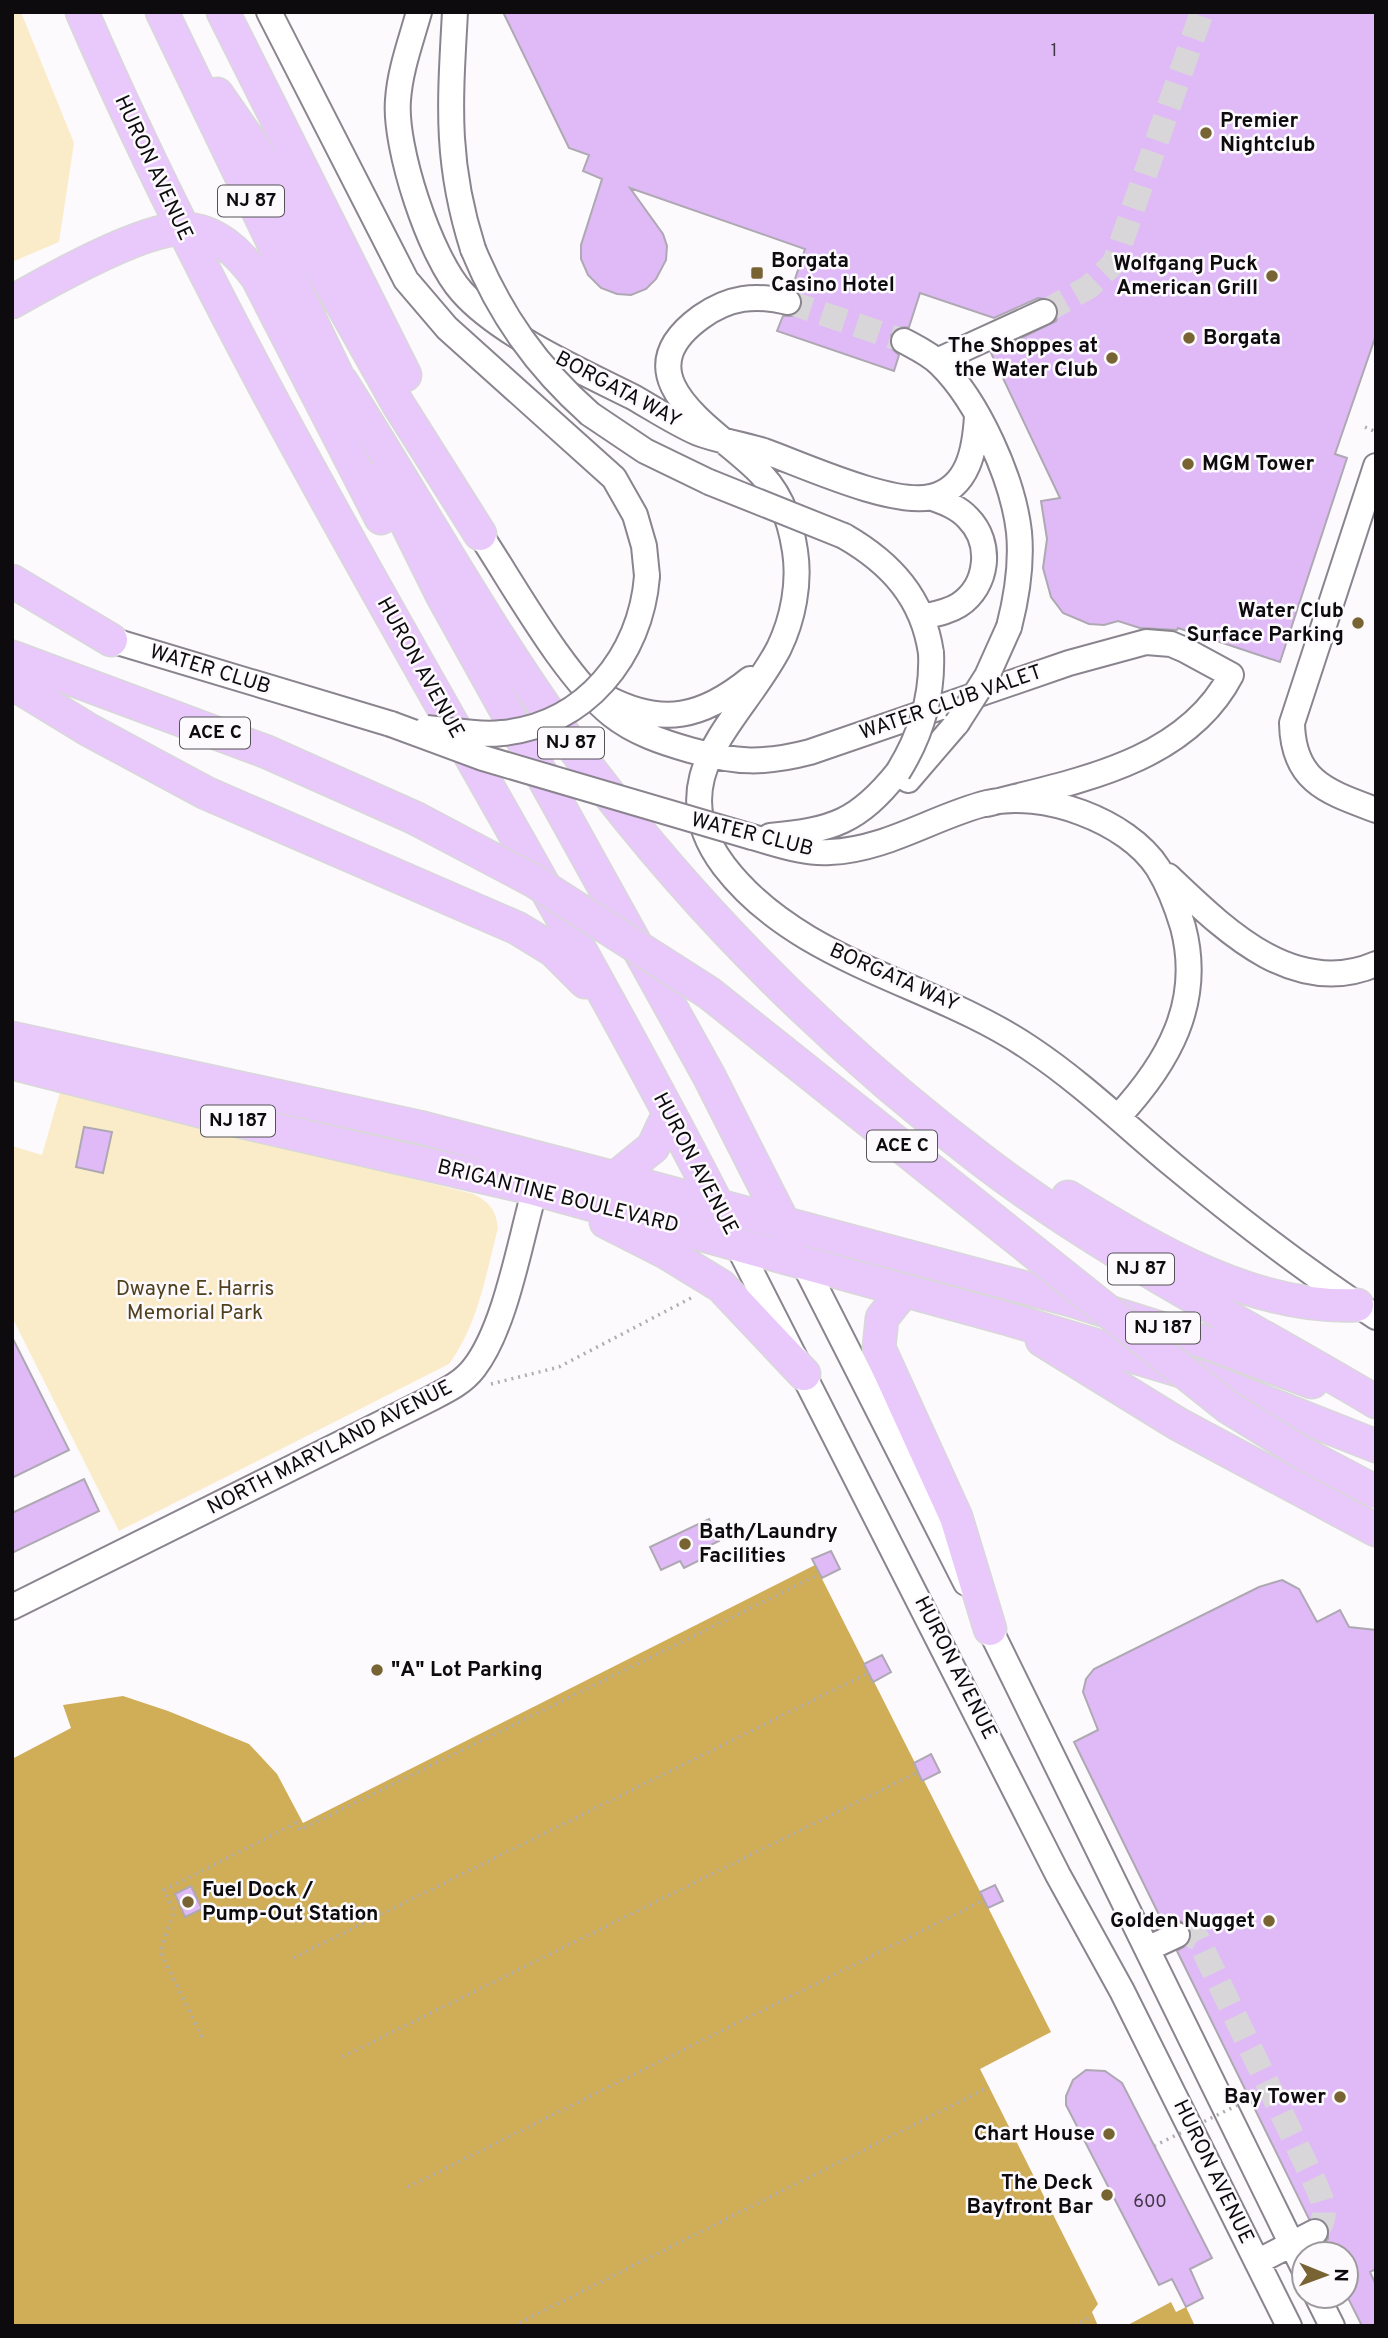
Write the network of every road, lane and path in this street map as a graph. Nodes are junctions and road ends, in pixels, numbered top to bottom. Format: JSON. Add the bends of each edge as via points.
{"nodes":[{"id":1,"x":82,"y":12,"type":"edge"},
{"id":2,"x":223,"y":12,"type":"edge"},
{"id":3,"x":269,"y":12,"type":"edge"},
{"id":4,"x":419,"y":12,"type":"edge"},
{"id":5,"x":455,"y":12,"type":"edge"},
{"id":6,"x":163,"y":16,"type":"edge"},
{"id":7,"x":181,"y":229,"type":"junction"},
{"id":8,"x":461,"y":291,"type":"junction"},
{"id":9,"x":12,"y":302,"type":"edge"},
{"id":10,"x":788,"y":302,"type":"tunnel mouth"},
{"id":11,"x":1044,"y":312,"type":"tunnel mouth"},
{"id":12,"x":432,"y":313,"type":"junction"},
{"id":13,"x":904,"y":341,"type":"tunnel mouth"},
{"id":14,"x":937,"y":361,"type":"junction"},
{"id":15,"x":341,"y":381,"type":"junction"},
{"id":16,"x":977,"y":416,"type":"junction"},
{"id":17,"x":1365,"y":427,"type":"dead end"},
{"id":18,"x":1376,"y":432,"type":"edge"},
{"id":19,"x":723,"y":442,"type":"junction"},
{"id":20,"x":1376,"y":466,"type":"edge"},
{"id":21,"x":930,"y":497,"type":"junction"},
{"id":22,"x":480,"y":534,"type":"junction"},
{"id":23,"x":12,"y":581,"type":"edge"},
{"id":24,"x":12,"y":606,"type":"edge"},
{"id":25,"x":922,"y":617,"type":"junction"},
{"id":26,"x":111,"y":640,"type":"junction"},
{"id":27,"x":12,"y":657,"type":"edge"},
{"id":28,"x":770,"y":663,"type":"junction"},
{"id":29,"x":487,"y":676,"type":"junction"},
{"id":30,"x":581,"y":682,"type":"junction"},
{"id":31,"x":12,"y":683,"type":"edge"},
{"id":32,"x":391,"y":724,"type":"junction"},
{"id":33,"x":708,"y":755,"type":"junction"},
{"id":34,"x":903,"y":776,"type":"junction"},
{"id":35,"x":987,"y":803,"type":"junction"},
{"id":36,"x":1376,"y":810,"type":"edge"},
{"id":37,"x":752,"y":837,"type":"junction"},
{"id":38,"x":1157,"y":866,"type":"junction"},
{"id":39,"x":1376,"y":964,"type":"edge"},
{"id":40,"x":611,"y":1011,"type":"junction"},
{"id":41,"x":12,"y":1038,"type":"edge"},
{"id":42,"x":12,"y":1063,"type":"edge"},
{"id":43,"x":256,"y":1090,"type":"junction"},
{"id":44,"x":921,"y":1112,"type":"junction"},
{"id":45,"x":669,"y":1114,"type":"junction"},
{"id":46,"x":1118,"y":1117,"type":"junction"},
{"id":47,"x":247,"y":1123,"type":"junction"},
{"id":48,"x":615,"y":1178,"type":"junction"},
{"id":49,"x":543,"y":1192,"type":"junction"},
{"id":50,"x":717,"y":1205,"type":"junction"},
{"id":51,"x":784,"y":1224,"type":"junction"},
{"id":52,"x":736,"y":1242,"type":"junction"},
{"id":53,"x":803,"y":1262,"type":"junction"},
{"id":54,"x":903,"y":1292,"type":"junction"},
{"id":55,"x":695,"y":1297,"type":"dead end"},
{"id":56,"x":1366,"y":1311,"type":"edge"},
{"id":57,"x":1006,"y":1318,"type":"junction"},
{"id":58,"x":804,"y":1374,"type":"junction"},
{"id":59,"x":492,"y":1383,"type":"dead end"},
{"id":60,"x":1376,"y":1404,"type":"edge"},
{"id":61,"x":1376,"y":1446,"type":"edge"},
{"id":62,"x":1376,"y":1492,"type":"edge"},
{"id":63,"x":1376,"y":1530,"type":"edge"},
{"id":64,"x":820,"y":1574,"type":"dead end"},
{"id":65,"x":12,"y":1606,"type":"edge"},
{"id":66,"x":990,"y":1629,"type":"junction"},
{"id":67,"x":868,"y":1673,"type":"dead end"},
{"id":68,"x":918,"y":1772,"type":"dead end"},
{"id":69,"x":984,"y":1900,"type":"dead end"},
{"id":70,"x":1177,"y":1935,"type":"dead end"},
{"id":71,"x":1147,"y":1950,"type":"junction"},
{"id":72,"x":293,"y":1958,"type":"dead end"},
{"id":73,"x":202,"y":2037,"type":"dead end"},
{"id":74,"x":342,"y":2057,"type":"dead end"},
{"id":75,"x":989,"y":2087,"type":"dead end"},
{"id":76,"x":1250,"y":2099,"type":"dead end"},
{"id":77,"x":1154,"y":2146,"type":"dead end"},
{"id":78,"x":408,"y":2187,"type":"dead end"},
{"id":79,"x":1315,"y":2232,"type":"dead end"},
{"id":80,"x":1301,"y":2240,"type":"edge"},
{"id":81,"x":1290,"y":2241,"type":"edge"},
{"id":82,"x":1290,"y":2246,"type":"edge"},
{"id":83,"x":1257,"y":2262,"type":"junction"},
{"id":84,"x":1324,"y":2310,"type":"edge"},
{"id":85,"x":1093,"y":2316,"type":"dead end"},
{"id":86,"x":513,"y":2326,"type":"edge"},
{"id":87,"x":1074,"y":2326,"type":"edge"},
{"id":88,"x":1289,"y":2326,"type":"edge"},
{"id":89,"x":1332,"y":2326,"type":"edge"}],
"edges":[{"from":1,"to":7,"type":"main road","name":"HURON AVENUE"},
{"from":2,"to":22,"type":"main road"},
{"from":3,"to":12,"type":"street","via":[[395,263]]},
{"from":4,"to":8,"type":"street","name":"BORGATA WAY","via":[[399,90],[400,140],[430,237]]},
{"from":5,"to":25,"type":"street","name":"BORGATA WAY","bridge":true,"via":[[452,166],[473,250],[520,338],[553,379],[590,414],[645,452],[844,536],[887,566]]},
{"from":6,"to":15,"type":"main road","name":"HURON AVENUE","number":"NJ 87"},
{"from":6,"to":22,"type":"main road","via":[[253,146],[398,404]]},
{"from":7,"to":9,"type":"main road","via":[[134,242]]},
{"from":7,"to":29,"type":"main road","via":[[222,241],[257,277],[423,594]]},
{"from":7,"to":40,"type":"main road","name":"HURON AVENUE","via":[[238,341]]},
{"from":8,"to":12,"type":"street"},
{"from":8,"to":19,"type":"street","name":"BORGATA WAY","via":[[488,316],[557,358]]},
{"from":10,"to":19,"type":"street","name":"BORGATA WAY","via":[[746,297],[715,307],[691,325],[674,348],[670,367],[677,395]]},
{"from":11,"to":14,"type":"street"},
{"from":12,"to":32,"type":"street","bridge":true,"via":[[614,478],[638,522],[646,576],[640,619],[624,655],[602,685],[573,708],[540,725],[503,733]]},
{"from":13,"to":14,"type":"street"},
{"from":14,"to":16,"type":"street"},
{"from":15,"to":29,"type":"main road","name":"HURON AVENUE","via":[[401,517]]},
{"from":15,"to":44,"type":"main road","number":"NJ 87","via":[[494,631],[593,774],[722,927],[805,1009]]},
{"from":16,"to":21,"type":"street","via":[[974,447],[964,472],[950,487]]},
{"from":16,"to":34,"type":"street","bridge":true,"via":[[1008,486],[1018,531],[1019,572],[1009,627],[963,714]]},
{"from":17,"to":18,"type":"path"},
{"from":19,"to":21,"type":"street","name":"BORGATA WAY","via":[[757,449],[885,493]]},
{"from":19,"to":28,"type":"street","name":"BORGATA WAY","via":[[772,487],[795,548],[794,598],[786,630]]},
{"from":20,"to":36,"type":"street","via":[[1292,723],[1298,758],[1310,778],[1323,789]]},
{"from":21,"to":25,"type":"street","via":[[952,505],[968,518],[979,534],[984,564],[979,583],[966,599],[951,609]]},
{"from":22,"to":30,"type":"street","name":"WATER CLUB VALET"},
{"from":23,"to":26,"type":"main road"},
{"from":24,"to":26,"type":"main road"},
{"from":25,"to":34,"type":"street","name":"BORGATA WAY","bridge":true,"via":[[931,653],[931,688]]},
{"from":26,"to":32,"type":"street","name":"WATER CLUB"},
{"from":27,"to":62,"type":"main road","number":"ACE C","bridge":true,"via":[[277,756],[415,818],[544,886],[709,993],[1228,1407]]},
{"from":28,"to":30,"type":"street","via":[[716,704],[675,715],[639,712]]},
{"from":28,"to":33,"type":"street","name":"BORGATA WAY"},
{"from":29,"to":51,"type":"main road","name":"HURON AVENUE","via":[[709,1076]]},
{"from":30,"to":33,"type":"street","name":"WATER CLUB VALET","via":[[614,716],[642,733]]},
{"from":31,"to":40,"type":"main road","via":[[206,793],[526,933],[570,965]]},
{"from":32,"to":37,"type":"street","name":"WATER CLUB","bridge":true,"via":[[495,762]]},
{"from":33,"to":35,"type":"street","name":"WATER CLUB VALET","via":[[746,762],[788,758],[1069,663],[1146,642],[1171,644],[1231,675],[1203,714],[1154,752],[1046,789]]},
{"from":33,"to":46,"type":"street","name":"BORGATA WAY","via":[[700,799],[705,831],[725,867],[764,906],[842,957],[998,1028],[1058,1068]]},
{"from":34,"to":37,"type":"street","name":"BORGATA WAY","via":[[849,819],[802,833]]},
{"from":35,"to":37,"type":"street","name":"WATER CLUB","via":[[899,835],[831,852],[800,850]]},
{"from":35,"to":38,"type":"street","name":"WATER CLUB","via":[[1045,803],[1078,811],[1112,828]]},
{"from":38,"to":39,"type":"street","via":[[1243,943],[1277,961],[1315,971],[1353,971]]},
{"from":38,"to":46,"type":"street","name":"WATER CLUB","via":[[1185,937],[1188,993],[1178,1032],[1162,1064]]},
{"from":40,"to":45,"type":"main road","name":"HURON AVENUE"},
{"from":41,"to":43,"type":"main road","name":"BRIGANTINE BOULEVARD","number":"NJ 187"},
{"from":42,"to":47,"type":"main road","name":"BRIGANTINE BOULEVARD","number":"NJ 187"},
{"from":43,"to":47,"type":"main road"},
{"from":43,"to":48,"type":"main road","name":"BRIGANTINE BOULEVARD","number":"NJ 187"},
{"from":44,"to":56,"type":"main road","via":[[1000,1152],[1096,1214],[1191,1264],[1287,1300]]},
{"from":44,"to":60,"type":"main road","number":"NJ 87","via":[[997,1171],[1152,1276]]},
{"from":45,"to":48,"type":"main road","via":[[653,1147]]},
{"from":45,"to":50,"type":"main road","name":"HURON AVENUE"},
{"from":46,"to":56,"type":"street","name":"BORGATA WAY","via":[[1228,1209]]},
{"from":47,"to":49,"type":"main road","name":"BRIGANTINE BOULEVARD","number":"NJ 187"},
{"from":48,"to":50,"type":"main road","name":"BRIGANTINE BOULEVARD","number":"NJ 187"},
{"from":49,"to":52,"type":"main road","name":"BRIGANTINE BOULEVARD","number":"NJ 187"},
{"from":49,"to":58,"type":"main road","via":[[667,1253],[721,1286]]},
{"from":49,"to":65,"type":"street","name":"NORTH MARYLAND AVENUE","via":[[486,1349],[464,1378]]},
{"from":50,"to":51,"type":"main road","name":"BRIGANTINE BOULEVARD","number":"NJ 187"},
{"from":50,"to":52,"type":"main road","name":"HURON AVENUE"},
{"from":51,"to":53,"type":"main road","name":"HURON AVENUE"},
{"from":51,"to":60,"type":"main road","name":"BRIGANTINE BOULEVARD","number":"NJ 187","via":[[1147,1322]]},
{"from":52,"to":53,"type":"main road","name":"BRIGANTINE BOULEVARD"},
{"from":52,"to":58,"type":"street","name":"HURON AVENUE"},
{"from":53,"to":54,"type":"main road","name":"BRIGANTINE BOULEVARD"},
{"from":53,"to":66,"type":"street","name":"HURON AVENUE"},
{"from":54,"to":57,"type":"main road","name":"BRIGANTINE BOULEVARD"},
{"from":54,"to":66,"type":"main road","via":[[882,1318],[879,1348],[956,1517]]},
{"from":55,"to":59,"type":"path","via":[[559,1367]]},
{"from":57,"to":61,"type":"main road","name":"BRIGANTINE BOULEVARD","via":[[1204,1378]]},
{"from":57,"to":63,"type":"main road","via":[[1178,1423]]},
{"from":58,"to":83,"type":"street","name":"HURON AVENUE"},
{"from":64,"to":73,"type":"path","via":[[300,1830],[296,1823],[164,1890],[174,1911],[160,1951]]},
{"from":66,"to":71,"type":"street","name":"HURON AVENUE"},
{"from":67,"to":72,"type":"path"},
{"from":68,"to":74,"type":"path"},
{"from":69,"to":78,"type":"path"},
{"from":70,"to":71,"type":"street"},
{"from":71,"to":81,"type":"street","name":"HURON AVENUE"},
{"from":75,"to":86,"type":"path"},
{"from":76,"to":77,"type":"path","bridge":true},
{"from":79,"to":80,"type":"street"},
{"from":82,"to":83,"type":"street"},
{"from":83,"to":88,"type":"street","name":"HURON AVENUE"},
{"from":84,"to":89,"type":"street"},
{"from":85,"to":87,"type":"path"}]}
